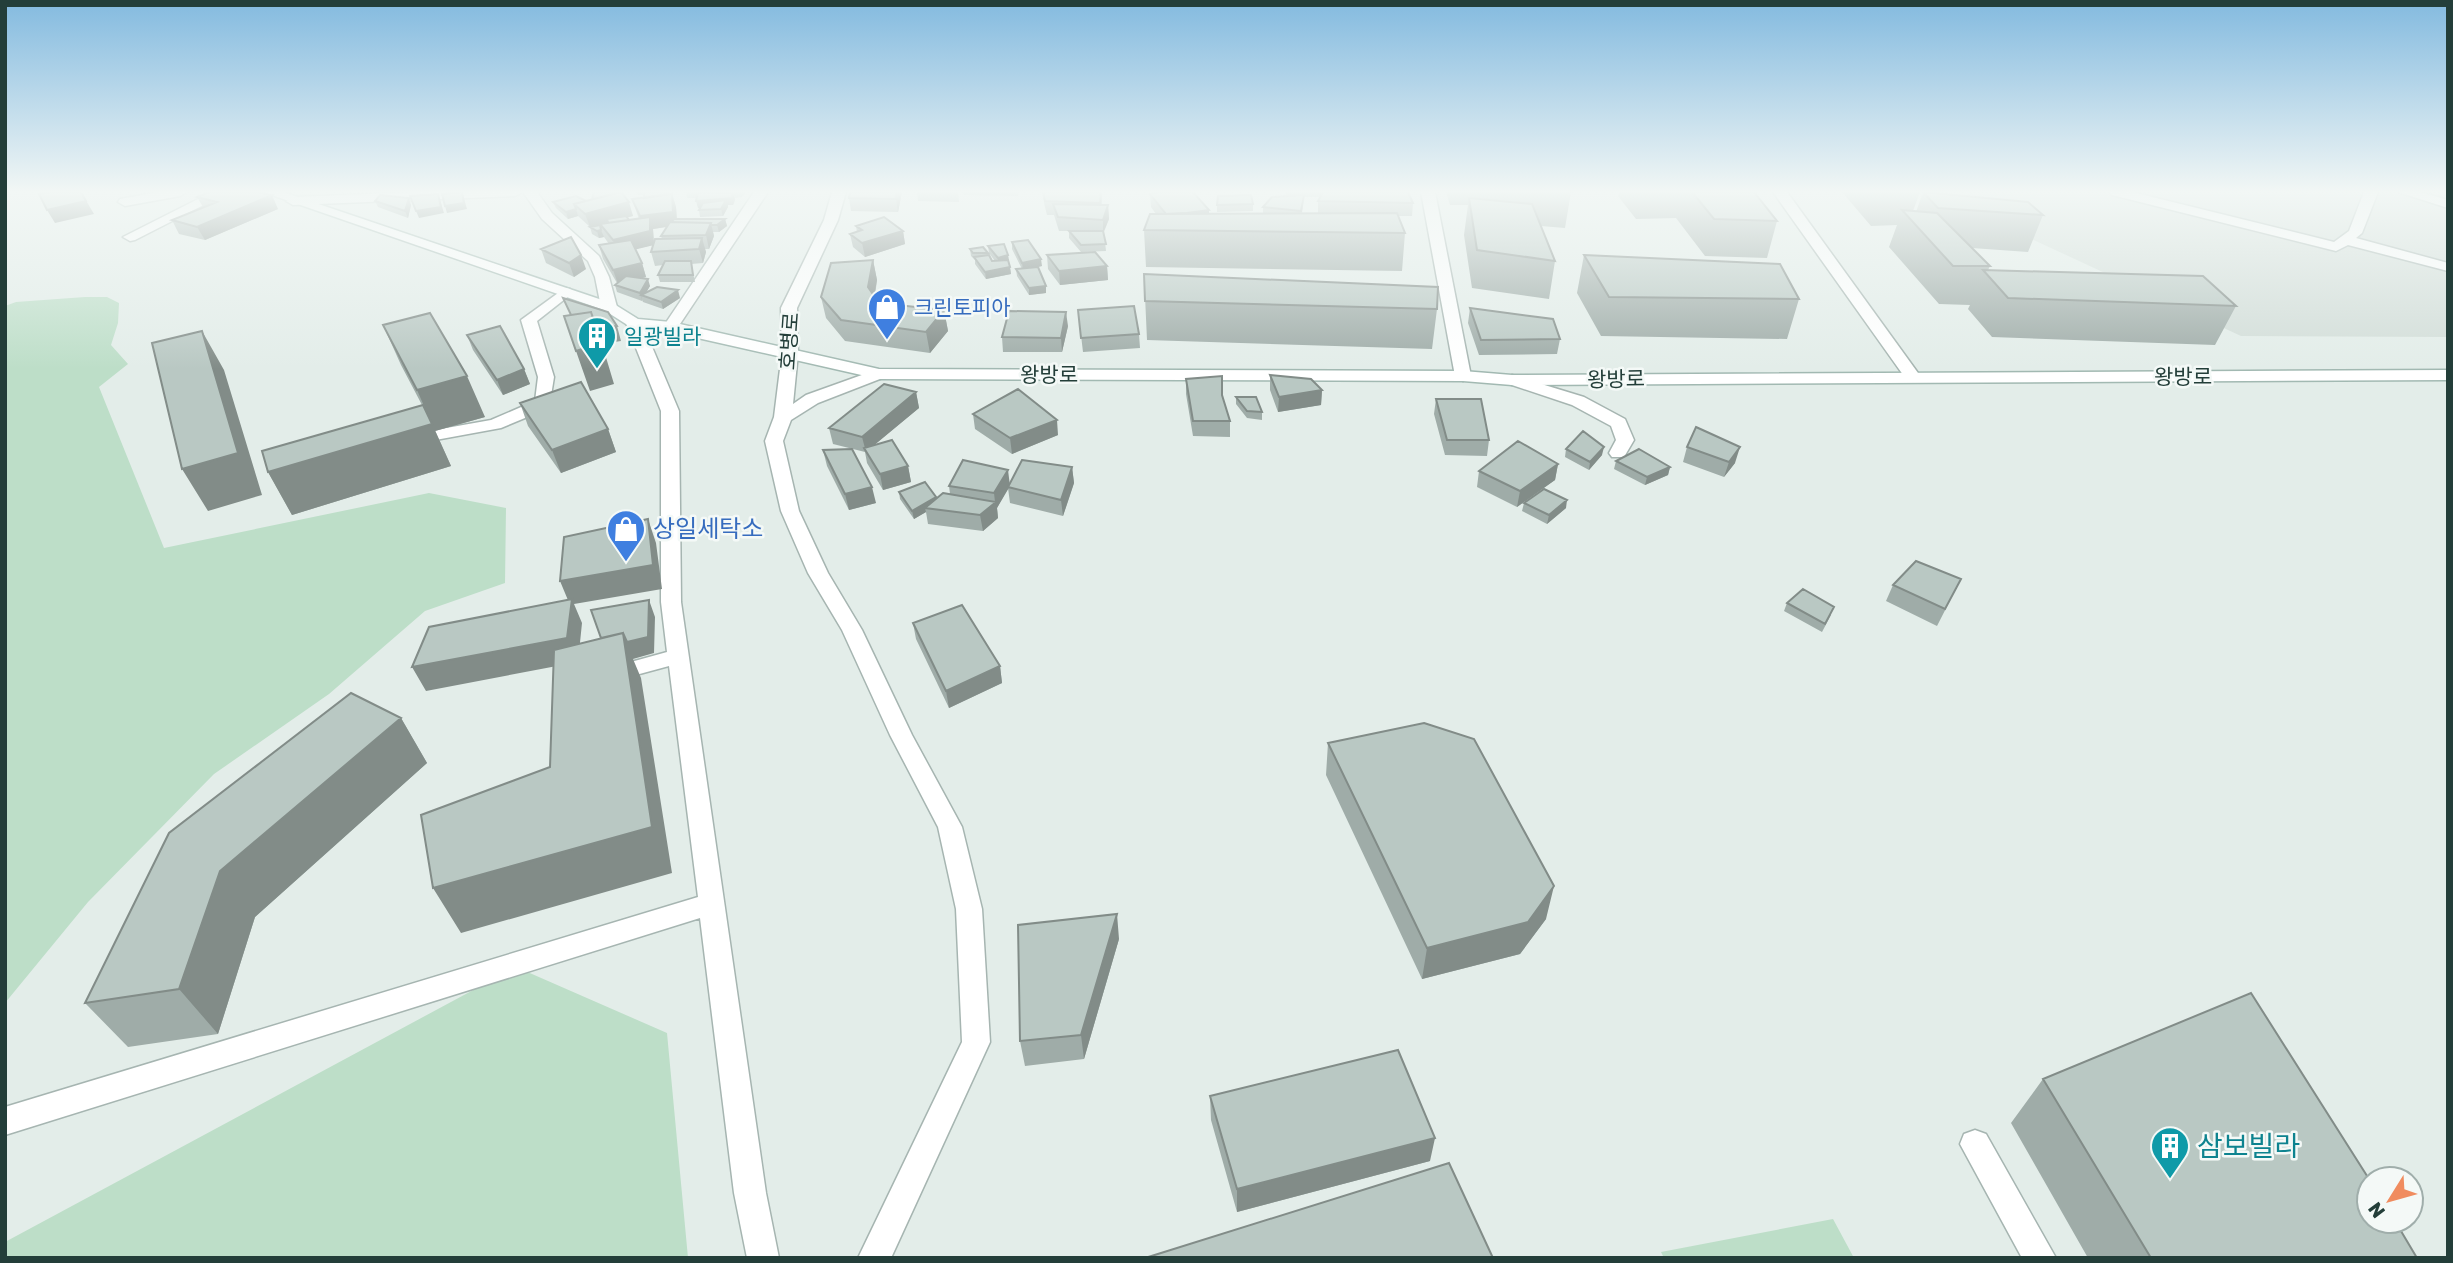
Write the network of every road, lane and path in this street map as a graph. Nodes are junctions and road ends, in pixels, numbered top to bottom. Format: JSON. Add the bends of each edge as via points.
{"nodes":[{"id":1,"x":442,"y":251,"type":"edge"},
{"id":2,"x":585,"y":251,"type":"edge"},
{"id":3,"x":722,"y":251,"type":"edge"},
{"id":4,"x":816,"y":251,"type":"edge"},
{"id":5,"x":1439,"y":251,"type":"edge"},
{"id":6,"x":1822,"y":251,"type":"edge"},
{"id":7,"x":2387,"y":251,"type":"edge"},
{"id":8,"x":2448,"y":267,"type":"edge"},
{"id":9,"x":565,"y":292,"type":"junction"},
{"id":10,"x":609,"y":307,"type":"junction"},
{"id":11,"x":634,"y":323,"type":"junction"},
{"id":12,"x":671,"y":327,"type":"junction"},
{"id":13,"x":788,"y":352,"type":"junction"},
{"id":14,"x":879,"y":374,"type":"junction"},
{"id":15,"x":2448,"y":375,"type":"edge"},
{"id":16,"x":1463,"y":376,"type":"junction"},
{"id":17,"x":1912,"y":376,"type":"junction"},
{"id":18,"x":1512,"y":380,"type":"junction"},
{"id":19,"x":783,"y":417,"type":"junction"},
{"id":20,"x":430,"y":436,"type":"edge"},
{"id":21,"x":1618,"y":453,"type":"dead end"},
{"id":22,"x":678,"y":656,"type":"junction"},
{"id":23,"x":587,"y":682,"type":"edge"},
{"id":24,"x":710,"y":904,"type":"junction"},
{"id":25,"x":5,"y":1121,"type":"edge"},
{"id":26,"x":1975,"y":1144,"type":"dead end"},
{"id":27,"x":763,"y":1258,"type":"edge"},
{"id":28,"x":874,"y":1258,"type":"edge"},
{"id":29,"x":2040,"y":1258,"type":"edge"}],
"edges":[{"from":1,"to":9,"type":"street"},
{"from":2,"to":10,"type":"street","via":[[602,277]]},
{"from":3,"to":12,"type":"street"},
{"from":4,"to":13,"type":"street","name":"호병로","via":[[789,308]]},
{"from":5,"to":16,"type":"street"},
{"from":6,"to":17,"type":"street"},
{"from":7,"to":8,"type":"street"},
{"from":9,"to":10,"type":"street"},
{"from":9,"to":20,"type":"street","via":[[529,320],[546,377],[543,404],[495,424]]},
{"from":10,"to":11,"type":"street"},
{"from":11,"to":12,"type":"street"},
{"from":11,"to":22,"type":"street","via":[[670,411],[671,602]]},
{"from":12,"to":13,"type":"street","name":"왕방로"},
{"from":13,"to":14,"type":"street","name":"왕방로"},
{"from":13,"to":19,"type":"street","name":"호병로"},
{"from":14,"to":16,"type":"street","name":"왕방로"},
{"from":14,"to":19,"type":"street","via":[[812,399]]},
{"from":15,"to":17,"type":"street","name":"왕방로"},
{"from":16,"to":18,"type":"street","name":"왕방로"},
{"from":17,"to":18,"type":"street","name":"왕방로"},
{"from":18,"to":21,"type":"street","via":[[1578,401],[1619,424],[1625,440]]},
{"from":19,"to":28,"type":"street","name":"호병로","via":[[774,441],[790,511],[950,827],[969,909],[976,1042]]},
{"from":22,"to":23,"type":"street"},
{"from":22,"to":24,"type":"street"},
{"from":24,"to":25,"type":"street"},
{"from":24,"to":27,"type":"street"},
{"from":26,"to":29,"type":"street"}]}
